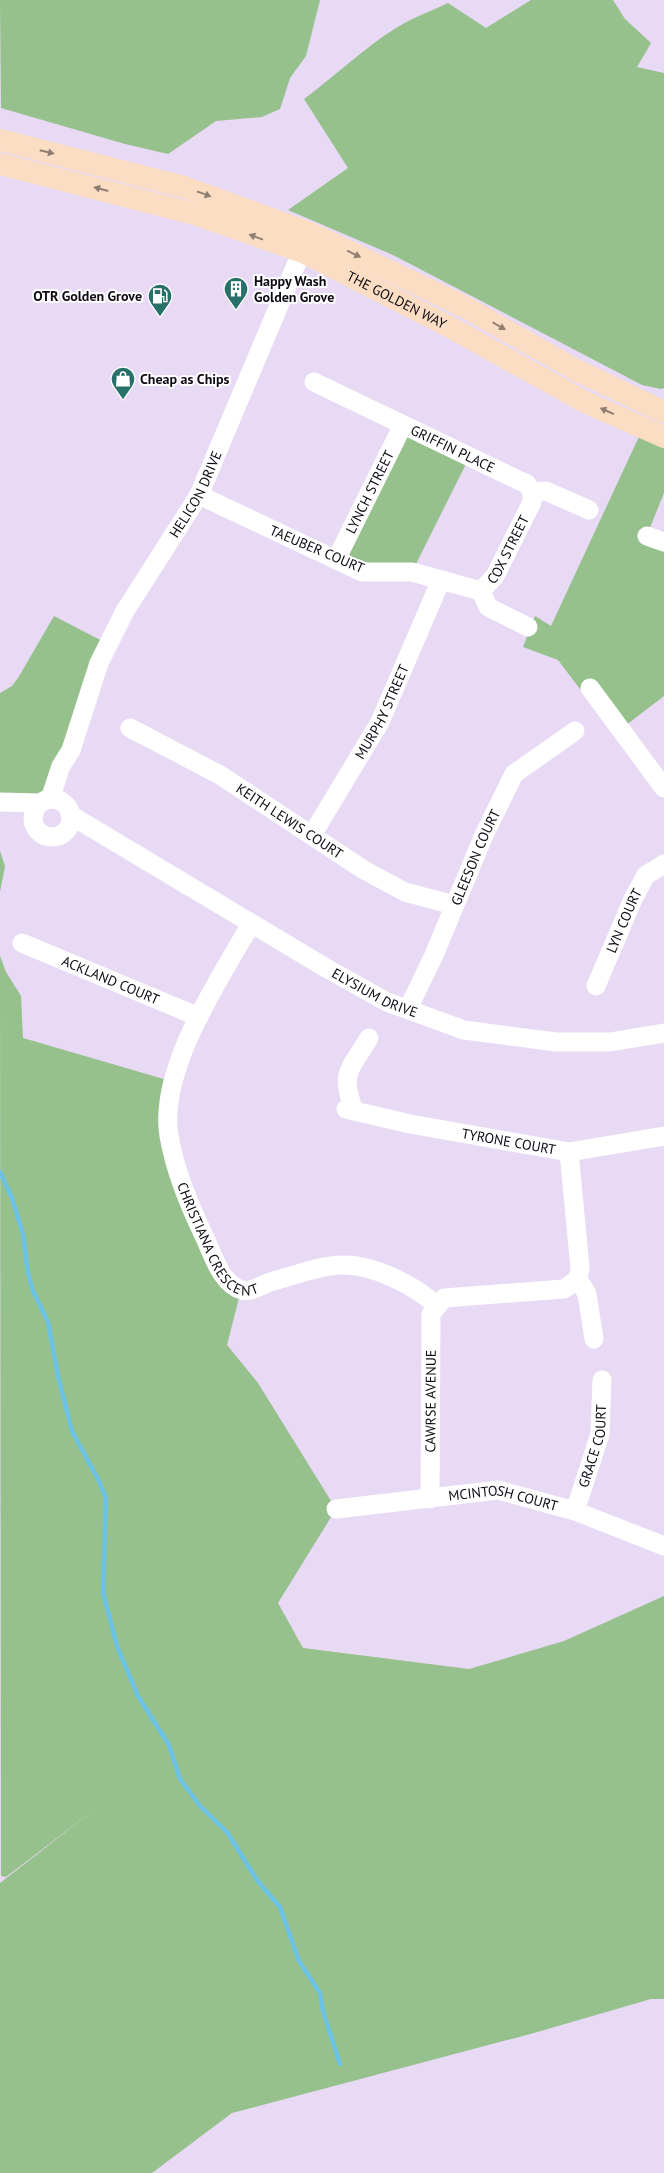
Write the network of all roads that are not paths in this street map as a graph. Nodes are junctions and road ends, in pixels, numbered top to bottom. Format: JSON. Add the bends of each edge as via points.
{"nodes":[{"id":1,"x":0,"y":140,"type":"edge"},
{"id":2,"x":0,"y":164,"type":"edge"},
{"id":3,"x":306,"y":242,"type":"junction"},
{"id":4,"x":314,"y":382,"type":"dead end"},
{"id":5,"x":664,"y":412,"type":"edge"},
{"id":6,"x":404,"y":424,"type":"junction"},
{"id":7,"x":660,"y":430,"type":"edge"},
{"id":8,"x":532,"y":492,"type":"junction"},
{"id":9,"x":199,"y":495,"type":"junction"},
{"id":10,"x":589,"y":510,"type":"dead end"},
{"id":11,"x":336,"y":560,"type":"junction"},
{"id":12,"x":441,"y":580,"type":"junction"},
{"id":13,"x":475,"y":590,"type":"junction"},
{"id":14,"x":528,"y":626,"type":"dead end"},
{"id":15,"x":590,"y":688,"type":"dead end"},
{"id":16,"x":130,"y":728,"type":"dead end"},
{"id":17,"x":575,"y":732,"type":"dead end"},
{"id":18,"x":662,"y":782,"type":"edge"},
{"id":19,"x":0,"y":802,"type":"edge"},
{"id":20,"x":0,"y":809,"type":"edge"},
{"id":21,"x":59,"y":810,"type":"junction"},
{"id":22,"x":34,"y":823,"type":"junction"},
{"id":23,"x":312,"y":835,"type":"junction"},
{"id":24,"x":664,"y":864,"type":"edge"},
{"id":25,"x":454,"y":905,"type":"junction"},
{"id":26,"x":251,"y":924,"type":"junction"},
{"id":27,"x":22,"y":943,"type":"dead end"},
{"id":28,"x":596,"y":986,"type":"dead end"},
{"id":29,"x":408,"y":1009,"type":"junction"},
{"id":30,"x":199,"y":1017,"type":"junction"},
{"id":31,"x":664,"y":1033,"type":"edge"},
{"id":32,"x":369,"y":1038,"type":"dead end"},
{"id":33,"x":664,"y":1136,"type":"edge"},
{"id":34,"x":569,"y":1152,"type":"junction"},
{"id":35,"x":578,"y":1279,"type":"junction"},
{"id":36,"x":436,"y":1305,"type":"junction"},
{"id":37,"x":594,"y":1339,"type":"dead end"},
{"id":38,"x":602,"y":1380,"type":"dead end"},
{"id":39,"x":430,"y":1499,"type":"junction"},
{"id":40,"x":336,"y":1509,"type":"dead end"},
{"id":41,"x":575,"y":1512,"type":"junction"},
{"id":42,"x":664,"y":1546,"type":"edge"}],
"edges":[{"from":1,"to":3,"type":"main road","name":"THE GOLDEN WAY","one_way":true,"via":[[184,186]]},
{"from":3,"to":2,"type":"main road","name":"THE GOLDEN WAY","one_way":true},
{"from":3,"to":5,"type":"main road","name":"THE GOLDEN WAY","one_way":true,"via":[[465,307],[574,369]]},
{"from":7,"to":3,"type":"main road","name":"THE GOLDEN WAY","one_way":true,"via":[[577,397]]},
{"from":3,"to":9,"type":"street","name":"HELICON DRIVE"},
{"from":4,"to":6,"type":"street","name":"GRIFFIN PLACE"},
{"from":6,"to":8,"type":"street","name":"GRIFFIN PLACE","via":[[527,484]]},
{"from":6,"to":11,"type":"street","name":"LYNCH STREET"},
{"from":8,"to":10,"type":"street","name":"GRIFFIN PLACE","via":[[546,492]]},
{"from":8,"to":13,"type":"street","name":"COX STREET","via":[[532,502],[495,576]]},
{"from":9,"to":11,"type":"street","name":"TAEUBER COURT"},
{"from":9,"to":21,"type":"street","name":"HELICON DRIVE","via":[[154,563],[108,644],[71,750],[71,770]]},
{"from":11,"to":12,"type":"street","name":"TAEUBER COURT","via":[[362,572],[412,572]]},
{"from":12,"to":13,"type":"street","name":"TAEUBER COURT"},
{"from":12,"to":23,"type":"street","name":"MURPHY STREET","via":[[380,722]]},
{"from":13,"to":14,"type":"street","via":[[488,607]]},
{"from":15,"to":18,"type":"street","via":[[602,712]]},
{"from":16,"to":23,"type":"street","name":"KEITH LEWIS COURT","via":[[220,775]]},
{"from":17,"to":25,"type":"street","name":"GLEESON COURT","via":[[514,774]]},
{"from":19,"to":21,"type":"street"},
{"from":20,"to":22,"type":"street"},
{"from":21,"to":22,"type":"street","name":"HELICON DRIVE","via":[[33,815]]},
{"from":21,"to":22,"type":"street","via":[[59,837],[40,833]]},
{"from":21,"to":26,"type":"street","name":"ELYSIUM DRIVE"},
{"from":23,"to":25,"type":"street","name":"KEITH LEWIS COURT","via":[[364,870],[405,892]]},
{"from":24,"to":28,"type":"street","name":"LYN COURT","via":[[646,875]]},
{"from":25,"to":29,"type":"street","name":"GLEESON COURT"},
{"from":26,"to":29,"type":"street","name":"ELYSIUM DRIVE","via":[[356,985]]},
{"from":26,"to":30,"type":"street","name":"CHRISTIANA CRESCENT"},
{"from":27,"to":30,"type":"street","name":"ACKLAND COURT"},
{"from":29,"to":31,"type":"street","name":"ELYSIUM DRIVE","via":[[464,1030],[556,1042],[610,1042]]},
{"from":30,"to":36,"type":"street","name":"CHRISTIANA CRESCENT","via":[[177,1069],[168,1106],[169,1135],[186,1197],[225,1278],[241,1290],[254,1289],[325,1267],[344,1265],[387,1276],[419,1290]]},
{"from":32,"to":34,"type":"street","name":"TYRONE COURT","via":[[346,1076],[350,1110]]},
{"from":33,"to":34,"type":"street","name":"TYRONE COURT"},
{"from":34,"to":35,"type":"street","via":[[580,1268]]},
{"from":35,"to":36,"type":"street","via":[[564,1289],[444,1298]]},
{"from":35,"to":37,"type":"street","via":[[588,1294]]},
{"from":36,"to":39,"type":"street","name":"CAWRSE AVENUE","via":[[431,1314]]},
{"from":38,"to":41,"type":"street","name":"GRACE COURT","via":[[600,1434]]},
{"from":39,"to":40,"type":"street","name":"MCINTOSH COURT"},
{"from":39,"to":41,"type":"street","name":"MCINTOSH COURT","via":[[498,1490]]},
{"from":41,"to":42,"type":"street","name":"MCINTOSH COURT"}]}
